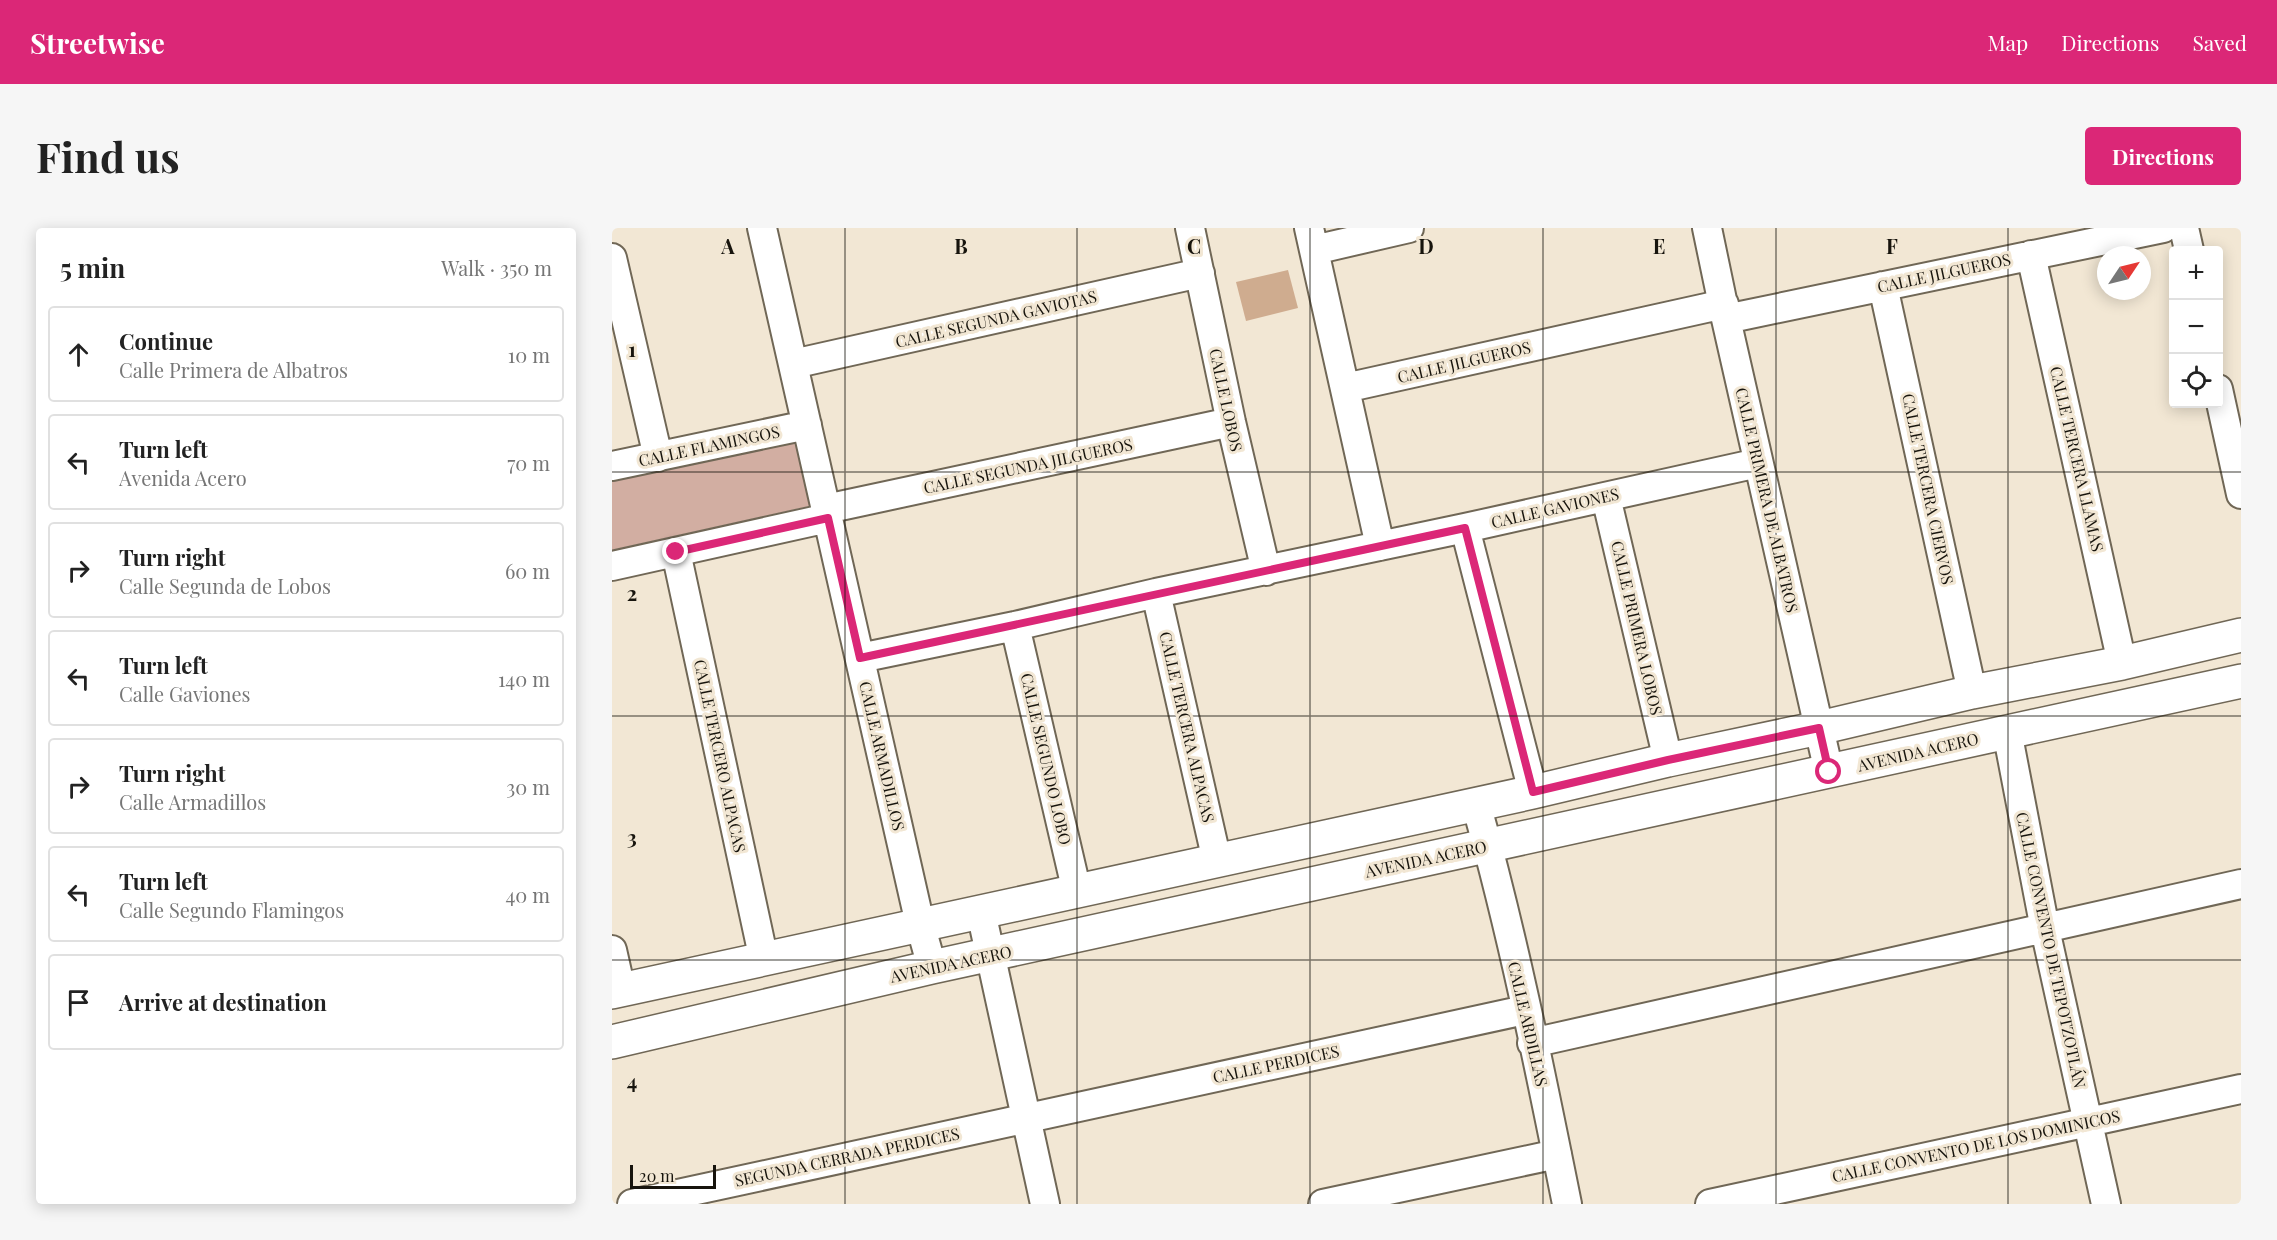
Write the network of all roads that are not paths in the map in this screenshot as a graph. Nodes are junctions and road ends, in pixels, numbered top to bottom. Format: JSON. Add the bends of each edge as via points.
{"nodes":[{"id":1,"x":762,"y":228,"type":"edge"},
{"id":2,"x":1190,"y":228,"type":"edge"},
{"id":3,"x":1409,"y":228,"type":"edge"},
{"id":4,"x":1707,"y":228,"type":"edge"},
{"id":5,"x":2163,"y":228,"type":"edge"},
{"id":6,"x":2184,"y":228,"type":"edge"},
{"id":7,"x":1311,"y":239,"type":"edge"},
{"id":8,"x":2188,"y":246,"type":"edge"},
{"id":9,"x":2031,"y":255,"type":"junction"},
{"id":10,"x":612,"y":258,"type":"edge"},
{"id":11,"x":1200,"y":273,"type":"junction"},
{"id":12,"x":1883,"y":286,"type":"junction"},
{"id":13,"x":1725,"y":312,"type":"junction"},
{"id":14,"x":793,"y":364,"type":"junction"},
{"id":15,"x":1346,"y":388,"type":"junction"},
{"id":16,"x":2223,"y":401,"type":"edge"},
{"id":17,"x":1230,"y":422,"type":"junction"},
{"id":18,"x":807,"y":425,"type":"junction"},
{"id":19,"x":2234,"y":428,"type":"edge"},
{"id":20,"x":658,"y":457,"type":"junction"},
{"id":21,"x":1758,"y":463,"type":"junction"},
{"id":22,"x":612,"y":466,"type":"edge"},
{"id":23,"x":2241,"y":494,"type":"edge"},
{"id":24,"x":1606,"y":497,"type":"junction"},
{"id":25,"x":827,"y":514,"type":"junction"},
{"id":26,"x":1465,"y":528,"type":"junction"},
{"id":27,"x":1380,"y":546,"type":"junction"},
{"id":28,"x":676,"y":552,"type":"junction"},
{"id":29,"x":612,"y":566,"type":"edge"},
{"id":30,"x":1266,"y":571,"type":"junction"},
{"id":31,"x":1156,"y":593,"type":"junction"},
{"id":32,"x":1015,"y":626,"type":"junction"},
{"id":33,"x":2241,"y":634,"type":"edge"},
{"id":34,"x":860,"y":658,"type":"junction"},
{"id":35,"x":2122,"y":663,"type":"junction"},
{"id":36,"x":2241,"y":681,"type":"edge"},
{"id":37,"x":1972,"y":692,"type":"junction"},
{"id":38,"x":1819,"y":728,"type":"junction"},
{"id":39,"x":2007,"y":731,"type":"junction"},
{"id":40,"x":1668,"y":760,"type":"junction"},
{"id":41,"x":1829,"y":772,"type":"junction"},
{"id":42,"x":1533,"y":792,"type":"junction"},
{"id":43,"x":1476,"y":804,"type":"junction"},
{"id":44,"x":1488,"y":845,"type":"junction"},
{"id":45,"x":1217,"y":861,"type":"junction"},
{"id":46,"x":2241,"y":884,"type":"edge"},
{"id":47,"x":1077,"y":892,"type":"junction"},
{"id":48,"x":981,"y":912,"type":"junction"},
{"id":49,"x":920,"y":924,"type":"junction"},
{"id":50,"x":2045,"y":929,"type":"junction"},
{"id":51,"x":612,"y":950,"type":"edge"},
{"id":52,"x":992,"y":955,"type":"junction"},
{"id":53,"x":764,"y":960,"type":"junction"},
{"id":54,"x":932,"y":967,"type":"junction"},
{"id":55,"x":616,"y":991,"type":"edge"},
{"id":56,"x":1526,"y":1010,"type":"junction"},
{"id":57,"x":612,"y":1042,"type":"edge"},
{"id":58,"x":1533,"y":1043,"type":"junction"},
{"id":59,"x":2241,"y":1089,"type":"edge"},
{"id":60,"x":1026,"y":1117,"type":"junction"},
{"id":61,"x":2088,"y":1122,"type":"junction"},
{"id":62,"x":1557,"y":1154,"type":"junction"},
{"id":63,"x":632,"y":1204,"type":"edge"},
{"id":64,"x":1045,"y":1204,"type":"edge"},
{"id":65,"x":1323,"y":1204,"type":"edge"},
{"id":66,"x":1567,"y":1204,"type":"edge"},
{"id":67,"x":1710,"y":1204,"type":"edge"},
{"id":68,"x":2106,"y":1204,"type":"edge"}],
"edges":[{"from":1,"to":14,"type":"street","name":"CALLE ARMADILLOS"},
{"from":2,"to":11,"type":"street","name":"CALLE LOBOS"},
{"from":3,"to":7,"type":"street"},
{"from":4,"to":13,"type":"street","name":"CALLE PRIMERA DE ALBATROS"},
{"from":5,"to":9,"type":"street","name":"CALLE JILGUEROS"},
{"from":6,"to":8,"type":"street"},
{"from":7,"to":15,"type":"street"},
{"from":9,"to":12,"type":"street","name":"CALLE JILGUEROS"},
{"from":9,"to":35,"type":"street","name":"CALLE TERCERA LLAMAS"},
{"from":10,"to":20,"type":"street"},
{"from":11,"to":14,"type":"street","name":"CALLE SEGUNDA GAVIOTAS"},
{"from":11,"to":17,"type":"street","name":"CALLE LOBOS"},
{"from":12,"to":13,"type":"street","name":"CALLE JILGUEROS"},
{"from":12,"to":37,"type":"street","name":"CALLE TERCERA CIERVOS"},
{"from":13,"to":15,"type":"street","name":"CALLE JILGUEROS"},
{"from":13,"to":21,"type":"street","name":"CALLE PRIMERA DE ALBATROS"},
{"from":14,"to":18,"type":"street","name":"CALLE ARMADILLOS"},
{"from":15,"to":27,"type":"street"},
{"from":16,"to":19,"type":"street"},
{"from":17,"to":25,"type":"street","name":"CALLE SEGUNDA JILGUEROS"},
{"from":17,"to":30,"type":"street","name":"CALLE LOBOS"},
{"from":18,"to":20,"type":"street","name":"CALLE FLAMINGOS"},
{"from":18,"to":25,"type":"street","name":"CALLE ARMADILLOS"},
{"from":19,"to":23,"type":"street"},
{"from":20,"to":22,"type":"street","name":"CALLE FLAMINGOS"},
{"from":21,"to":24,"type":"street","name":"CALLE GAVIONES"},
{"from":21,"to":38,"type":"street","name":"CALLE PRIMERA DE ALBATROS"},
{"from":24,"to":26,"type":"street","name":"CALLE GAVIONES"},
{"from":24,"to":40,"type":"street","name":"CALLE PRIMERA LOBOS"},
{"from":25,"to":28,"type":"street","name":"CALLE SEGUNDA JILGUEROS"},
{"from":25,"to":34,"type":"street","name":"CALLE ARMADILLOS"},
{"from":26,"to":27,"type":"street","name":"CALLE GAVIONES"},
{"from":26,"to":42,"type":"street"},
{"from":27,"to":30,"type":"street","name":"CALLE GAVIONES"},
{"from":28,"to":29,"type":"street","name":"CALLE SEGUNDA JILGUEROS"},
{"from":28,"to":53,"type":"street","name":"CALLE TERCERO ALPACAS"},
{"from":30,"to":31,"type":"street","name":"CALLE GAVIONES"},
{"from":31,"to":32,"type":"street","name":"CALLE GAVIONES"},
{"from":31,"to":45,"type":"street","name":"CALLE TERCERA ALPACAS"},
{"from":32,"to":34,"type":"street","name":"CALLE GAVIONES"},
{"from":32,"to":47,"type":"street","name":"CALLE SEGUNDO LOBO"},
{"from":33,"to":35,"type":"street"},
{"from":34,"to":49,"type":"street","name":"CALLE ARMADILLOS"},
{"from":35,"to":37,"type":"street"},
{"from":36,"to":39,"type":"street","name":"AVENIDA ACERO"},
{"from":37,"to":38,"type":"street"},
{"from":38,"to":40,"type":"street"},
{"from":38,"to":41,"type":"street","name":"CALLE PRIMERA DE ALBATROS"},
{"from":39,"to":41,"type":"street","name":"AVENIDA ACERO"},
{"from":39,"to":50,"type":"street","name":"CALLE CONVENTO DE TEPOTZOTLÁN"},
{"from":40,"to":42,"type":"street"},
{"from":41,"to":44,"type":"street","name":"AVENIDA ACERO"},
{"from":42,"to":43,"type":"street"},
{"from":43,"to":44,"type":"street","name":"CALLE ARDILLAS"},
{"from":43,"to":45,"type":"street"},
{"from":44,"to":52,"type":"street","name":"AVENIDA ACERO"},
{"from":44,"to":56,"type":"street","name":"CALLE ARDILLAS"},
{"from":45,"to":47,"type":"street"},
{"from":46,"to":50,"type":"street"},
{"from":47,"to":48,"type":"street"},
{"from":48,"to":49,"type":"street"},
{"from":48,"to":52,"type":"street"},
{"from":49,"to":53,"type":"street"},
{"from":49,"to":54,"type":"street","name":"CALLE ARMADILLOS"},
{"from":50,"to":58,"type":"street"},
{"from":50,"to":61,"type":"street","name":"CALLE CONVENTO DE TEPOTZOTLÁN"},
{"from":51,"to":55,"type":"street"},
{"from":52,"to":54,"type":"street","name":"AVENIDA ACERO"},
{"from":52,"to":60,"type":"street"},
{"from":53,"to":55,"type":"street"},
{"from":54,"to":57,"type":"street","name":"AVENIDA ACERO"},
{"from":56,"to":58,"type":"street","name":"CALLE ARDILLAS"},
{"from":56,"to":60,"type":"street","name":"CALLE PERDICES"},
{"from":58,"to":62,"type":"street","name":"CALLE ARDILLAS"},
{"from":59,"to":61,"type":"street","name":"CALLE CONVENTO DE LOS DOMINICOS"},
{"from":60,"to":63,"type":"street","name":"SEGUNDA CERRADA PERDICES"},
{"from":60,"to":64,"type":"street"},
{"from":61,"to":67,"type":"street","name":"CALLE CONVENTO DE LOS DOMINICOS"},
{"from":61,"to":68,"type":"street","name":"CALLE CONVENTO DE TEPOTZOTLÁN"},
{"from":62,"to":65,"type":"street"},
{"from":62,"to":66,"type":"street","name":"CALLE ARDILLAS"}]}
